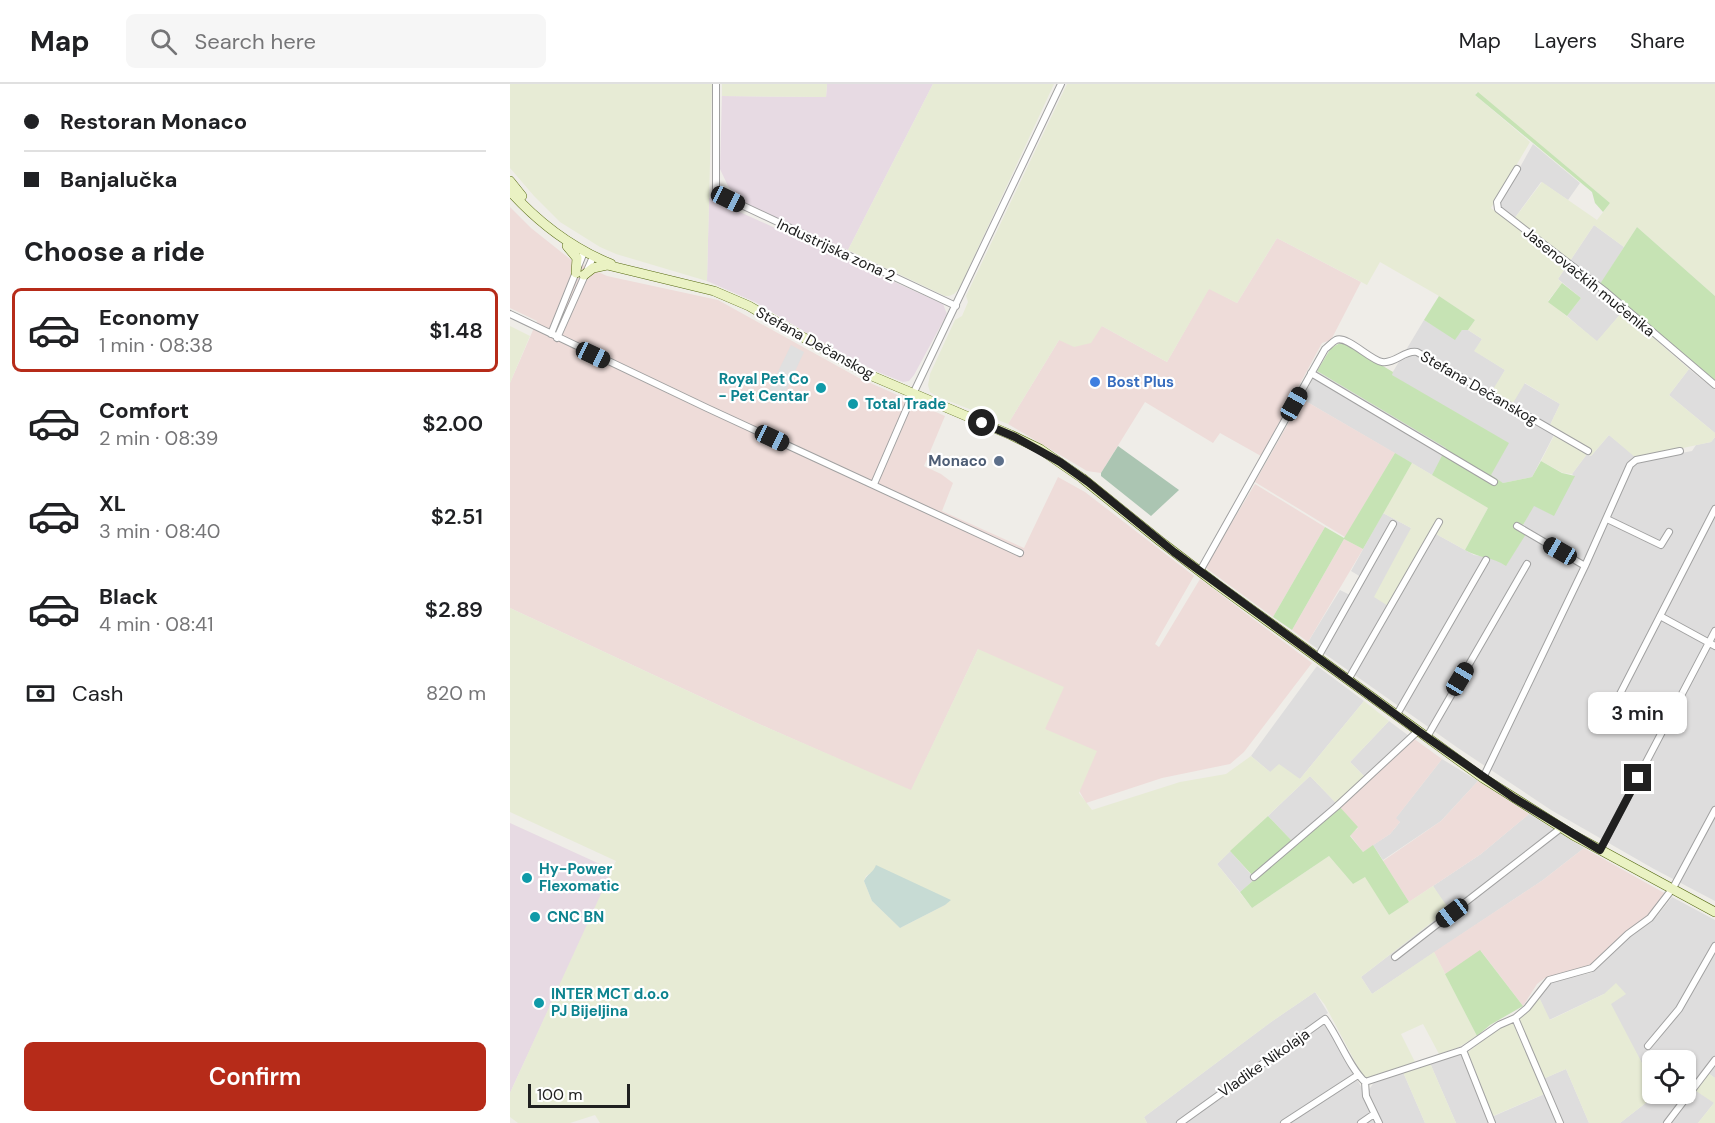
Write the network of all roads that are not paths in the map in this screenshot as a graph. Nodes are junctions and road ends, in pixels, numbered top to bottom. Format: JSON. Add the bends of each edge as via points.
{"nodes":[{"id":1,"x":716,"y":84,"type":"edge"},
{"id":2,"x":1061,"y":84,"type":"edge"},
{"id":3,"x":1517,"y":169,"type":"dead end"},
{"id":4,"x":510,"y":181,"type":"edge"},
{"id":5,"x":510,"y":191,"type":"edge"},
{"id":6,"x":537,"y":218,"type":"junction"},
{"id":7,"x":546,"y":225,"type":"junction"},
{"id":8,"x":589,"y":254,"type":"junction"},
{"id":9,"x":633,"y":270,"type":"junction"},
{"id":10,"x":580,"y":274,"type":"junction"},
{"id":11,"x":956,"y":306,"type":"junction"},
{"id":12,"x":510,"y":314,"type":"edge"},
{"id":13,"x":554,"y":336,"type":"junction"},
{"id":14,"x":1311,"y":373,"type":"junction"},
{"id":15,"x":1715,"y":385,"type":"edge"},
{"id":16,"x":913,"y":394,"type":"junction"},
{"id":17,"x":1588,"y":451,"type":"dead end"},
{"id":18,"x":1680,"y":451,"type":"dead end"},
{"id":19,"x":1494,"y":482,"type":"dead end"},
{"id":20,"x":874,"y":484,"type":"junction"},
{"id":21,"x":1715,"y":509,"type":"edge"},
{"id":22,"x":1607,"y":519,"type":"junction"},
{"id":23,"x":1439,"y":522,"type":"dead end"},
{"id":24,"x":1393,"y":525,"type":"dead end"},
{"id":25,"x":1517,"y":526,"type":"dead end"},
{"id":26,"x":1669,"y":532,"type":"dead end"},
{"id":27,"x":1020,"y":553,"type":"dead end"},
{"id":28,"x":1486,"y":560,"type":"dead end"},
{"id":29,"x":1527,"y":564,"type":"dead end"},
{"id":30,"x":1585,"y":566,"type":"junction"},
{"id":31,"x":1200,"y":571,"type":"junction"},
{"id":32,"x":1660,"y":616,"type":"junction"},
{"id":33,"x":1715,"y":631,"type":"edge"},
{"id":34,"x":1712,"y":644,"type":"edge"},
{"id":35,"x":1318,"y":657,"type":"junction"},
{"id":36,"x":1348,"y":680,"type":"junction"},
{"id":37,"x":1396,"y":716,"type":"junction"},
{"id":38,"x":1603,"y":727,"type":"dead end"},
{"id":39,"x":1418,"y":731,"type":"junction"},
{"id":40,"x":1426,"y":737,"type":"junction"},
{"id":41,"x":1483,"y":778,"type":"junction"},
{"id":42,"x":1715,"y":810,"type":"edge"},
{"id":43,"x":1561,"y":828,"type":"junction"},
{"id":44,"x":1600,"y":850,"type":"junction"},
{"id":45,"x":1254,"y":876,"type":"dead end"},
{"id":46,"x":1673,"y":888,"type":"junction"},
{"id":47,"x":1715,"y":912,"type":"edge"},
{"id":48,"x":1715,"y":946,"type":"edge"},
{"id":49,"x":1395,"y":957,"type":"dead end"},
{"id":50,"x":1515,"y":1018,"type":"junction"},
{"id":51,"x":1648,"y":1046,"type":"dead end"},
{"id":52,"x":1463,"y":1050,"type":"junction"},
{"id":53,"x":1715,"y":1060,"type":"edge"},
{"id":54,"x":1358,"y":1075,"type":"junction"},
{"id":55,"x":1365,"y":1082,"type":"junction"},
{"id":56,"x":1374,"y":1114,"type":"junction"},
{"id":57,"x":1179,"y":1123,"type":"edge"},
{"id":58,"x":1284,"y":1123,"type":"edge"},
{"id":59,"x":1361,"y":1123,"type":"edge"},
{"id":60,"x":1379,"y":1123,"type":"edge"},
{"id":61,"x":1492,"y":1123,"type":"edge"},
{"id":62,"x":1560,"y":1123,"type":"edge"},
{"id":63,"x":1667,"y":1123,"type":"edge"}],
"edges":[{"from":1,"to":11,"type":"street","name":"Industrijska zona 2","via":[[716,194]]},
{"from":2,"to":11,"type":"street"},
{"from":3,"to":15,"type":"street","name":"Jasenovačkih mučenika","via":[[1497,202],[1498,209],[1606,292]]},
{"from":4,"to":6,"type":"main road"},
{"from":5,"to":6,"type":"main road"},
{"from":6,"to":7,"type":"main road"},
{"from":7,"to":8,"type":"main road"},
{"from":7,"to":10,"type":"main road","via":[[574,253]]},
{"from":8,"to":9,"type":"main road"},
{"from":8,"to":10,"type":"street"},
{"from":9,"to":10,"type":"main road","via":[[607,265]]},
{"from":9,"to":16,"type":"main road","name":"Stefana Dečanskog","via":[[714,291],[749,306],[841,360]]},
{"from":10,"to":13,"type":"street"},
{"from":11,"to":16,"type":"street"},
{"from":12,"to":13,"type":"street"},
{"from":13,"to":20,"type":"street"},
{"from":14,"to":17,"type":"street","name":"Stefana Dečanskog","via":[[1335,340],[1344,340],[1381,362],[1409,351],[1417,352]]},
{"from":14,"to":19,"type":"street"},
{"from":14,"to":31,"type":"street"},
{"from":16,"to":20,"type":"street"},
{"from":16,"to":31,"type":"main road","name":"Stefana Dečanskog","via":[[1040,449]]},
{"from":18,"to":22,"type":"street","via":[[1636,460],[1630,465]]},
{"from":20,"to":27,"type":"street"},
{"from":21,"to":32,"type":"street"},
{"from":22,"to":26,"type":"street","via":[[1661,545]]},
{"from":22,"to":30,"type":"street"},
{"from":23,"to":36,"type":"street"},
{"from":24,"to":35,"type":"street"},
{"from":25,"to":30,"type":"street"},
{"from":28,"to":37,"type":"street"},
{"from":29,"to":40,"type":"street"},
{"from":30,"to":41,"type":"street"},
{"from":31,"to":35,"type":"main road","name":"Stefana Dečanskog"},
{"from":32,"to":34,"type":"street"},
{"from":32,"to":38,"type":"street"},
{"from":33,"to":34,"type":"street"},
{"from":34,"to":44,"type":"street"},
{"from":35,"to":36,"type":"main road","name":"Stefana Dečanskog"},
{"from":36,"to":37,"type":"main road","name":"Stefana Dečanskog"},
{"from":37,"to":39,"type":"main road","name":"Stefana Dečanskog"},
{"from":39,"to":40,"type":"main road","name":"Stefana Dečanskog"},
{"from":39,"to":45,"type":"street"},
{"from":40,"to":41,"type":"main road","name":"Stefana Dečanskog"},
{"from":41,"to":43,"type":"main road","name":"Stefana Dečanskog"},
{"from":42,"to":46,"type":"street"},
{"from":43,"to":44,"type":"main road","name":"Stefana Dečanskog"},
{"from":43,"to":49,"type":"street"},
{"from":44,"to":46,"type":"main road","name":"Stefana Dečanskog"},
{"from":46,"to":47,"type":"main road","name":"Stefana Dečanskog"},
{"from":46,"to":50,"type":"street","via":[[1650,918],[1592,968],[1548,980]]},
{"from":48,"to":51,"type":"street","via":[[1679,1009]]},
{"from":50,"to":52,"type":"street"},
{"from":50,"to":62,"type":"street"},
{"from":52,"to":55,"type":"street"},
{"from":52,"to":61,"type":"street"},
{"from":53,"to":63,"type":"street"},
{"from":54,"to":55,"type":"street","name":"Vladike Nikolaja"},
{"from":54,"to":57,"type":"street","name":"Vladike Nikolaja","via":[[1326,1019]]},
{"from":54,"to":58,"type":"street"},
{"from":55,"to":56,"type":"street"},
{"from":56,"to":59,"type":"street"},
{"from":56,"to":60,"type":"street"}]}
